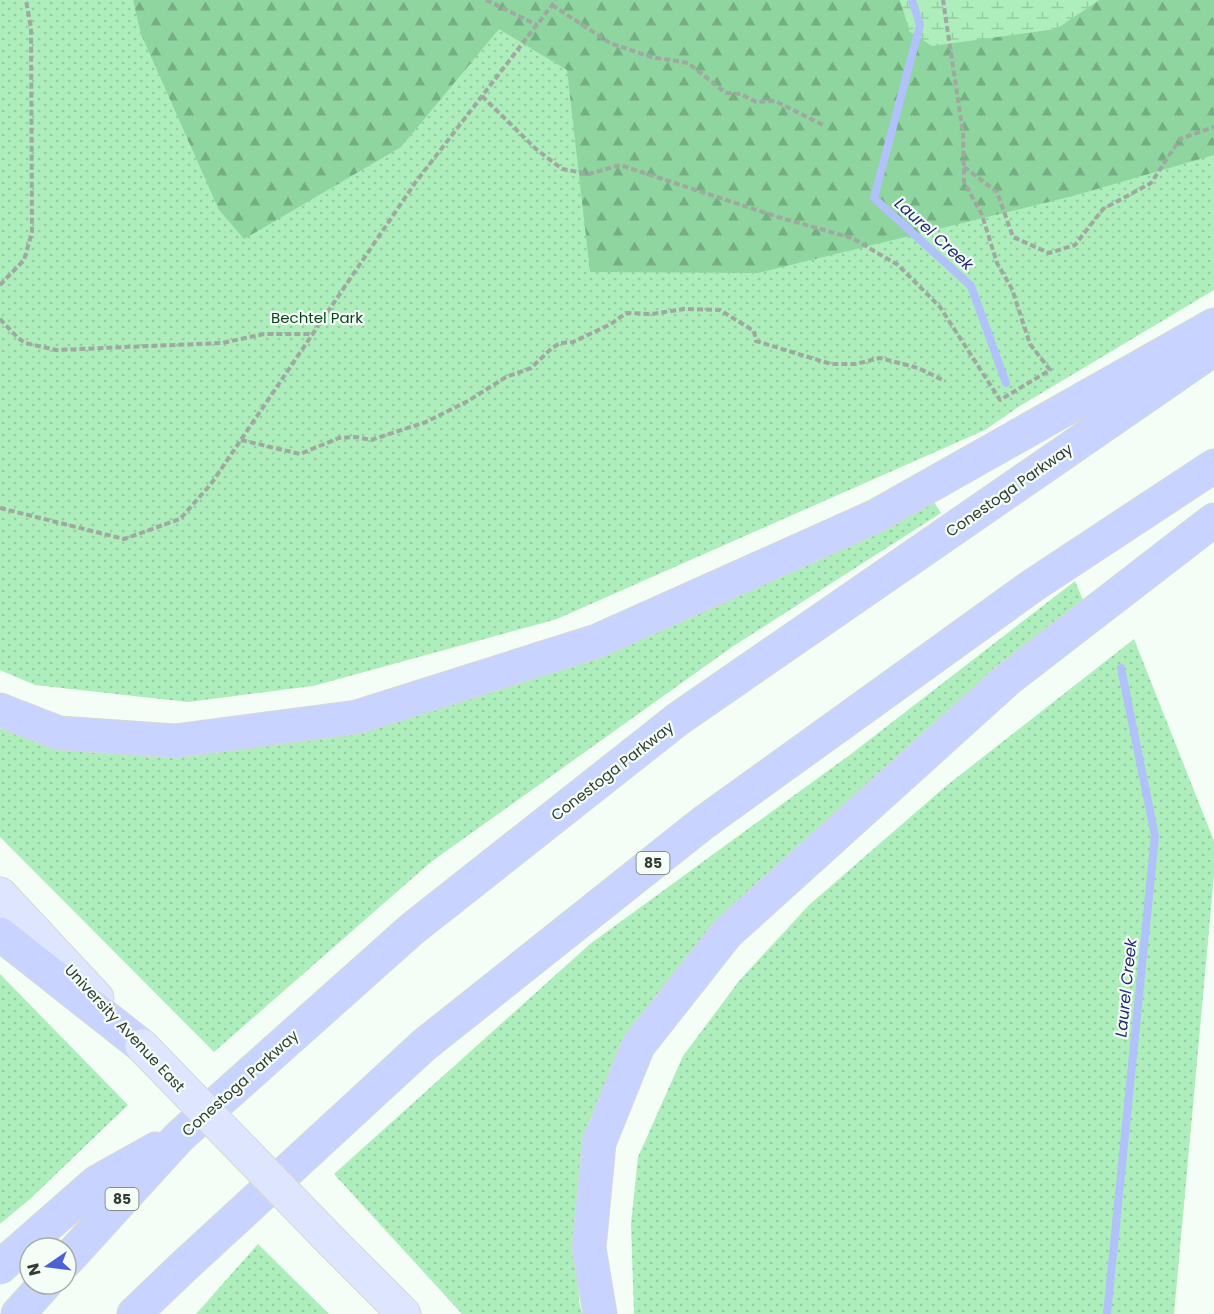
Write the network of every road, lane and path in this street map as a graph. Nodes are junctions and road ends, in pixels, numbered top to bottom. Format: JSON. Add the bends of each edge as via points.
{"nodes":[{"id":1,"x":26,"y":0,"type":"edge"},
{"id":2,"x":486,"y":0,"type":"edge"},
{"id":3,"x":556,"y":0,"type":"edge"},
{"id":4,"x":943,"y":0,"type":"edge"},
{"id":5,"x":552,"y":5,"type":"junction"},
{"id":6,"x":537,"y":25,"type":"junction"},
{"id":7,"x":482,"y":96,"type":"junction"},
{"id":8,"x":824,"y":125,"type":"dead end"},
{"id":9,"x":1214,"y":127,"type":"edge"},
{"id":10,"x":964,"y":166,"type":"junction"},
{"id":11,"x":0,"y":285,"type":"edge"},
{"id":12,"x":0,"y":319,"type":"edge"},
{"id":13,"x":1214,"y":325,"type":"edge"},
{"id":14,"x":313,"y":334,"type":"junction"},
{"id":15,"x":1214,"y":349,"type":"edge"},
{"id":16,"x":945,"y":381,"type":"dead end"},
{"id":17,"x":241,"y":440,"type":"junction"},
{"id":18,"x":1214,"y":466,"type":"edge"},
{"id":19,"x":0,"y":508,"type":"edge"},
{"id":20,"x":1214,"y":520,"type":"edge"},
{"id":21,"x":0,"y":710,"type":"edge"},
{"id":22,"x":0,"y":894,"type":"edge"},
{"id":23,"x":0,"y":934,"type":"edge"},
{"id":24,"x":142,"y":1046,"type":"junction"},
{"id":25,"x":179,"y":1137,"type":"junction"},
{"id":26,"x":78,"y":1247,"type":"edge"},
{"id":27,"x":0,"y":1267,"type":"edge"},
{"id":28,"x":181,"y":1269,"type":"junction"},
{"id":29,"x":34,"y":1296,"type":"edge"},
{"id":30,"x":18,"y":1314,"type":"edge"},
{"id":31,"x":134,"y":1314,"type":"edge"},
{"id":32,"x":151,"y":1314,"type":"edge"},
{"id":33,"x":404,"y":1314,"type":"edge"},
{"id":34,"x":600,"y":1314,"type":"edge"}],
"edges":[{"from":1,"to":11,"type":"path","via":[[31,28],[32,232],[24,260]]},
{"from":2,"to":6,"type":"path"},
{"from":3,"to":5,"type":"path"},
{"from":4,"to":10,"type":"path","via":[[963,133]]},
{"from":5,"to":6,"type":"path"},
{"from":5,"to":8,"type":"path","via":[[609,43],[651,57],[688,63],[726,93],[741,94],[756,102],[776,102]]},
{"from":6,"to":7,"type":"path"},
{"from":7,"to":10,"type":"path","via":[[562,169],[589,174],[620,165],[852,238],[898,265],[940,307],[1000,400],[1050,370],[1030,344],[982,215],[964,182]]},
{"from":7,"to":14,"type":"path","via":[[415,183]]},
{"from":9,"to":10,"type":"path","via":[[1180,139],[1151,183],[1103,208],[1075,245],[1049,253],[1013,237],[997,192]]},
{"from":12,"to":14,"type":"path","via":[[25,343],[56,350],[193,345],[264,334]]},
{"from":13,"to":21,"type":"highway","via":[[876,516],[575,648],[357,717],[175,741],[59,733]]},
{"from":14,"to":17,"type":"path"},
{"from":15,"to":25,"type":"highway","name":"Conestoga Parkway","number":"85","via":[[678,719],[412,929]]},
{"from":16,"to":17,"type":"path","via":[[880,358],[856,364],[831,364],[756,340],[754,331],[720,310],[626,313],[573,342],[560,343],[531,368],[506,377],[426,422],[371,440],[339,438],[300,454]]},
{"from":17,"to":19,"type":"path","via":[[211,484],[180,519],[124,539]]},
{"from":18,"to":28,"type":"highway","number":"85","via":[[1032,586],[703,823],[424,1045]]},
{"from":20,"to":34,"type":"highway","via":[[1008,679],[726,933],[638,1046],[599,1143],[589,1248]]},
{"from":22,"to":24,"type":"main road","name":"University Avenue East"},
{"from":23,"to":24,"type":"highway"},
{"from":24,"to":33,"type":"main road","name":"University Avenue East","bridge":true},
{"from":25,"to":26,"type":"highway","name":"Conestoga Parkway","number":"85"},
{"from":25,"to":27,"type":"highway","via":[[97,1182]]},
{"from":28,"to":31,"type":"highway","number":"85"},
{"from":28,"to":32,"type":"highway"},
{"from":29,"to":30,"type":"highway"}]}
